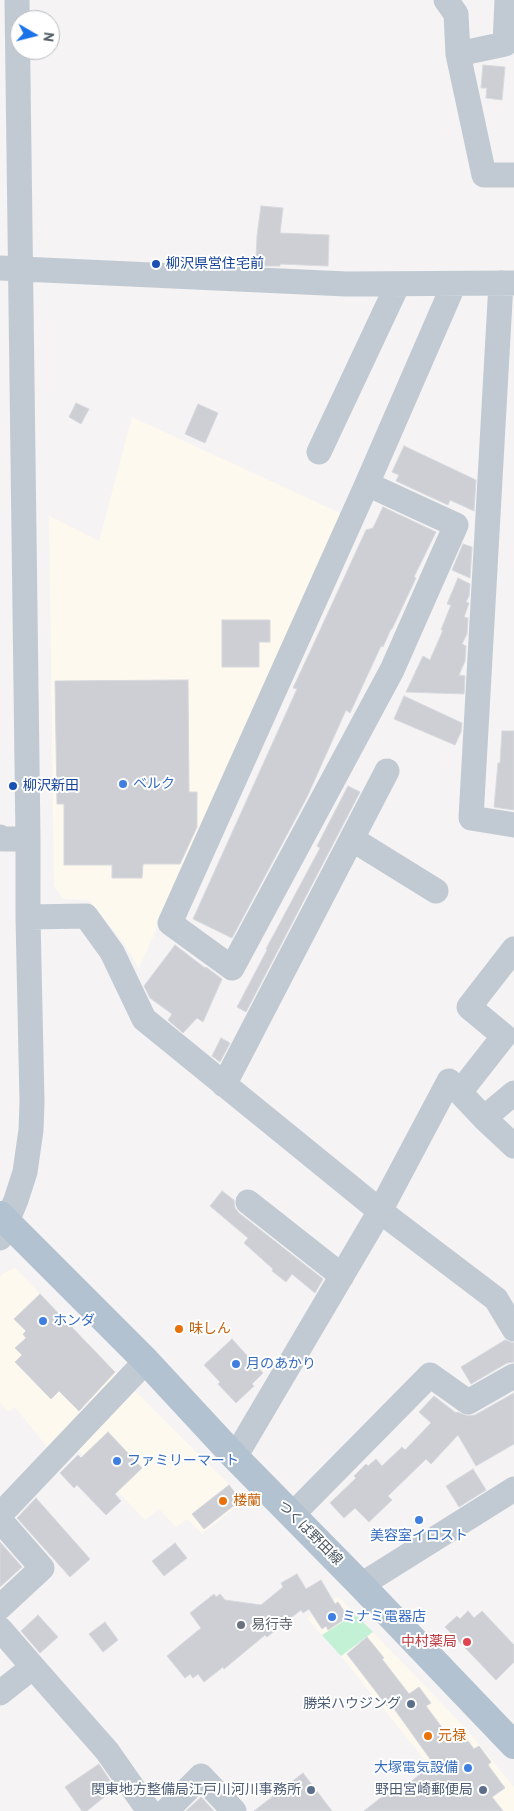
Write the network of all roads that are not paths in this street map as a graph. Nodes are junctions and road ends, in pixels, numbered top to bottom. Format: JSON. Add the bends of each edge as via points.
{"nodes":[{"id":1,"x":18,"y":0,"type":"edge"},
{"id":2,"x":446,"y":0,"type":"edge"},
{"id":3,"x":507,"y":0,"type":"edge"},
{"id":4,"x":458,"y":54,"type":"junction"},
{"id":5,"x":514,"y":175,"type":"edge"},
{"id":6,"x":10,"y":269,"type":"edge"},
{"id":7,"x":508,"y":283,"type":"edge"},
{"id":8,"x":398,"y":284,"type":"junction"},
{"id":9,"x":454,"y":284,"type":"junction"},
{"id":10,"x":498,"y":347,"type":"junction"},
{"id":11,"x":514,"y":369,"type":"edge"},
{"id":12,"x":319,"y":452,"type":"dead end"},
{"id":13,"x":367,"y":484,"type":"junction"},
{"id":14,"x":387,"y":771,"type":"dead end"},
{"id":15,"x":514,"y":826,"type":"edge"},
{"id":16,"x":0,"y":837,"type":"edge"},
{"id":17,"x":28,"y":839,"type":"junction"},
{"id":18,"x":352,"y":839,"type":"junction"},
{"id":19,"x":436,"y":891,"type":"dead end"},
{"id":20,"x":28,"y":917,"type":"junction"},
{"id":21,"x":514,"y":949,"type":"edge"},
{"id":22,"x":224,"y":1085,"type":"junction"},
{"id":23,"x":460,"y":1092,"type":"junction"},
{"id":24,"x":514,"y":1093,"type":"edge"},
{"id":25,"x":484,"y":1118,"type":"junction"},
{"id":26,"x":514,"y":1146,"type":"edge"},
{"id":27,"x":248,"y":1202,"type":"dead end"},
{"id":28,"x":380,"y":1211,"type":"junction"},
{"id":29,"x":2,"y":1225,"type":"edge"},
{"id":30,"x":342,"y":1276,"type":"junction"},
{"id":31,"x":514,"y":1329,"type":"edge"},
{"id":32,"x":146,"y":1361,"type":"junction"},
{"id":33,"x":514,"y":1376,"type":"edge"},
{"id":34,"x":235,"y":1457,"type":"junction"},
{"id":35,"x":514,"y":1489,"type":"edge"},
{"id":36,"x":0,"y":1515,"type":"edge"},
{"id":37,"x":292,"y":1515,"type":"junction"},
{"id":38,"x":0,"y":1520,"type":"edge"},
{"id":39,"x":361,"y":1585,"type":"junction"},
{"id":40,"x":0,"y":1607,"type":"edge"},
{"id":41,"x":0,"y":1629,"type":"edge"},
{"id":42,"x":33,"y":1667,"type":"junction"},
{"id":43,"x":0,"y":1693,"type":"edge"},
{"id":44,"x":513,"y":1743,"type":"edge"},
{"id":45,"x":149,"y":1811,"type":"edge"},
{"id":46,"x":166,"y":1811,"type":"edge"},
{"id":47,"x":234,"y":1811,"type":"edge"}],
"edges":[{"from":1,"to":6,"type":"street"},
{"from":2,"to":4,"type":"street","via":[[456,14]]},
{"from":3,"to":4,"type":"street","via":[[506,44]]},
{"from":4,"to":5,"type":"street","via":[[484,175]]},
{"from":6,"to":8,"type":"street"},
{"from":6,"to":17,"type":"street"},
{"from":7,"to":9,"type":"street"},
{"from":7,"to":10,"type":"street"},
{"from":8,"to":9,"type":"street"},
{"from":8,"to":12,"type":"street"},
{"from":9,"to":13,"type":"street"},
{"from":10,"to":11,"type":"street"},
{"from":10,"to":15,"type":"street","via":[[471,818]]},
{"from":13,"to":13,"type":"street","via":[[170,923],[232,968],[392,670],[456,525]]},
{"from":14,"to":18,"type":"street"},
{"from":16,"to":17,"type":"street","via":[[3,840]]},
{"from":17,"to":20,"type":"street"},
{"from":18,"to":19,"type":"street"},
{"from":18,"to":22,"type":"street"},
{"from":20,"to":22,"type":"street","via":[[86,916],[112,952],[144,1019]]},
{"from":20,"to":29,"type":"street","via":[[31,1130],[25,1172],[16,1200]]},
{"from":21,"to":23,"type":"street","via":[[469,1007],[504,1036]]},
{"from":22,"to":28,"type":"street"},
{"from":23,"to":25,"type":"street"},
{"from":23,"to":28,"type":"street","via":[[450,1081]]},
{"from":24,"to":25,"type":"street"},
{"from":25,"to":26,"type":"street"},
{"from":27,"to":30,"type":"street"},
{"from":28,"to":30,"type":"street"},
{"from":28,"to":31,"type":"street","via":[[496,1299]]},
{"from":29,"to":32,"type":"main road","name":"つくば野田線"},
{"from":30,"to":34,"type":"street"},
{"from":32,"to":34,"type":"main road","name":"つくば野田線"},
{"from":32,"to":36,"type":"street"},
{"from":33,"to":37,"type":"street","via":[[468,1402],[430,1374]]},
{"from":34,"to":37,"type":"main road","name":"つくば野田線"},
{"from":35,"to":39,"type":"street"},
{"from":37,"to":39,"type":"main road","name":"つくば野田線"},
{"from":38,"to":40,"type":"street","via":[[42,1568]]},
{"from":39,"to":44,"type":"main road","name":"つくば野田線"},
{"from":41,"to":42,"type":"street"},
{"from":42,"to":43,"type":"street"},
{"from":42,"to":45,"type":"street","via":[[107,1751]]},
{"from":46,"to":47,"type":"street","via":[[201,1776]]}]}
